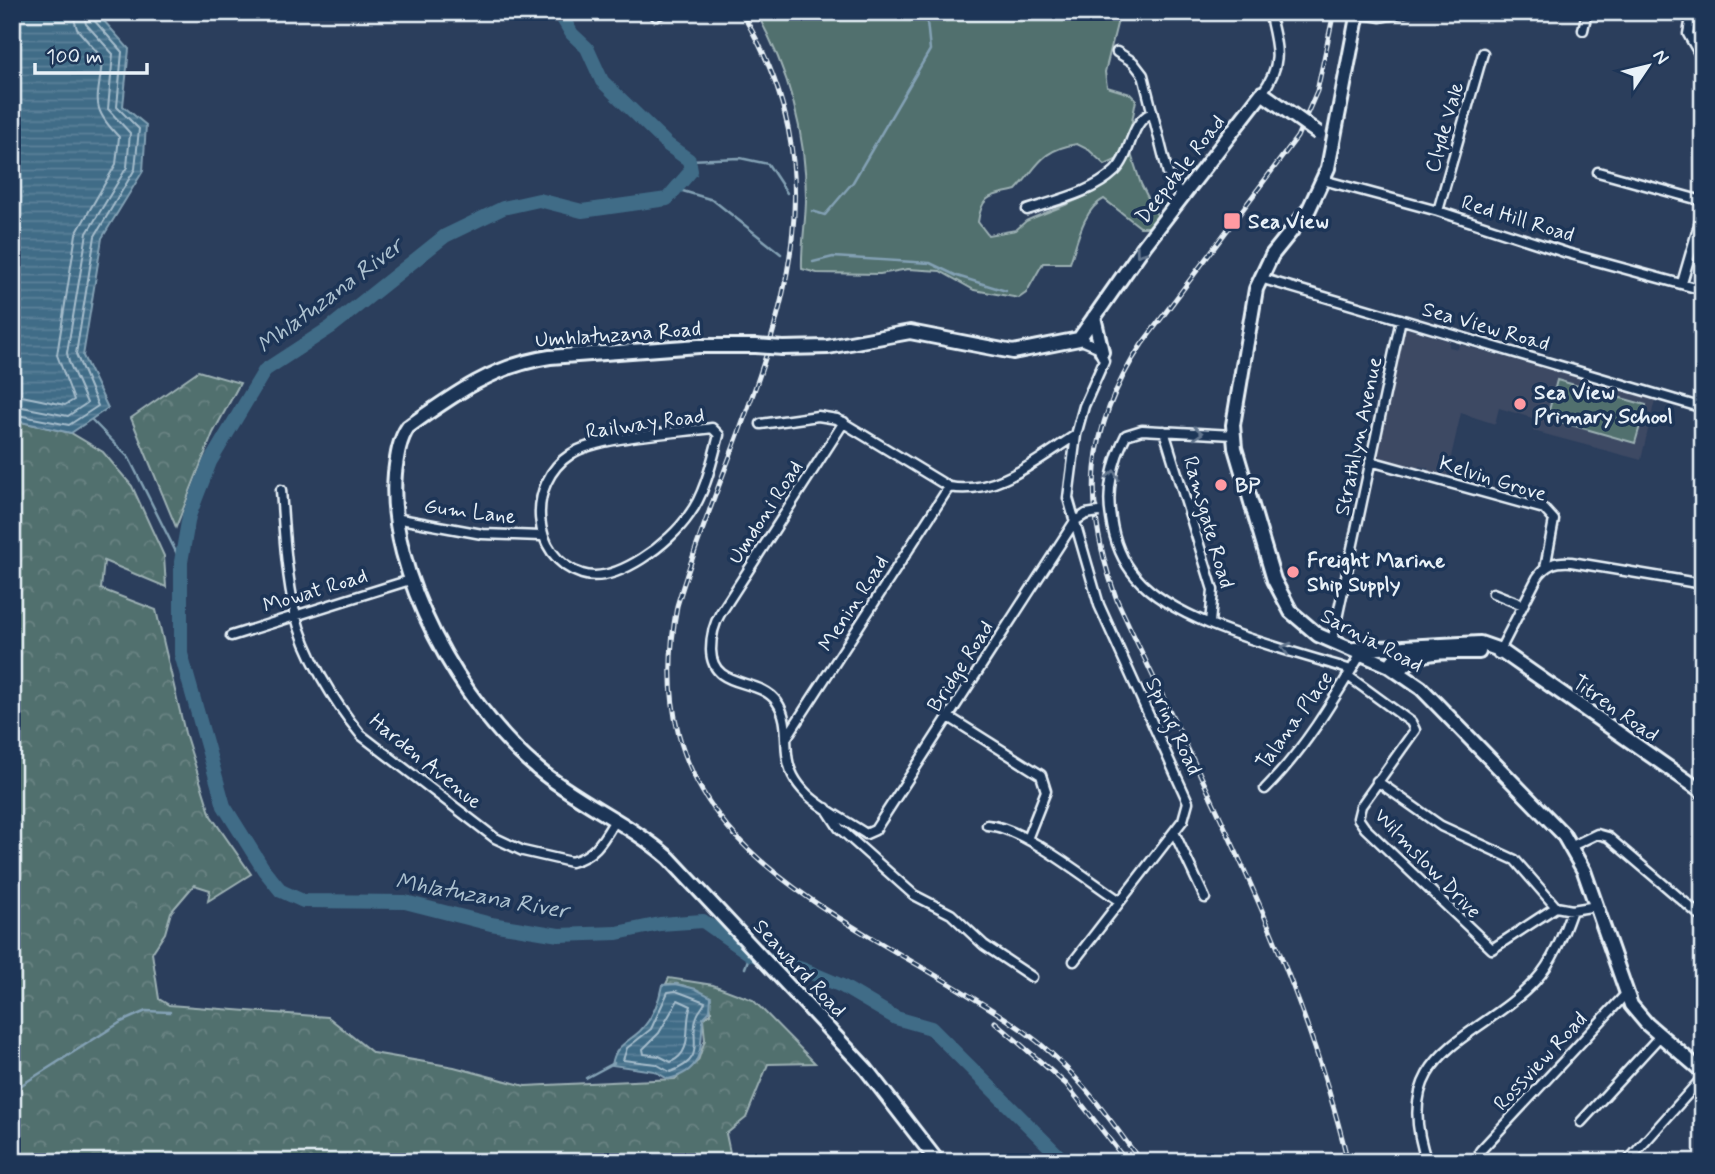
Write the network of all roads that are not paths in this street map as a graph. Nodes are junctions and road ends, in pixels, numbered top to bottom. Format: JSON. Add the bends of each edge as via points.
{"nodes":[{"id":1,"x":1269,"y":12,"type":"edge"},
{"id":2,"x":1405,"y":12,"type":"edge"},
{"id":3,"x":1587,"y":12,"type":"edge"},
{"id":4,"x":1692,"y":12,"type":"edge"},
{"id":5,"x":1357,"y":13,"type":"edge"},
{"id":6,"x":1583,"y":30,"type":"dead end"},
{"id":7,"x":1117,"y":52,"type":"dead end"},
{"id":8,"x":1483,"y":53,"type":"dead end"},
{"id":9,"x":1703,"y":60,"type":"edge"},
{"id":10,"x":1262,"y":93,"type":"junction"},
{"id":11,"x":1152,"y":113,"type":"junction"},
{"id":12,"x":1332,"y":147,"type":"junction"},
{"id":13,"x":1598,"y":172,"type":"dead end"},
{"id":14,"x":1323,"y":180,"type":"junction"},
{"id":15,"x":1182,"y":199,"type":"junction"},
{"id":16,"x":1703,"y":201,"type":"edge"},
{"id":17,"x":1027,"y":211,"type":"dead end"},
{"id":18,"x":1437,"y":211,"type":"junction"},
{"id":19,"x":1703,"y":211,"type":"edge"},
{"id":20,"x":1259,"y":278,"type":"junction"},
{"id":21,"x":1682,"y":283,"type":"junction"},
{"id":22,"x":1703,"y":289,"type":"edge"},
{"id":23,"x":1094,"y":317,"type":"junction"},
{"id":24,"x":1401,"y":319,"type":"junction"},
{"id":25,"x":1079,"y":339,"type":"junction"},
{"id":26,"x":1102,"y":352,"type":"junction"},
{"id":27,"x":1703,"y":408,"type":"edge"},
{"id":28,"x":844,"y":422,"type":"junction"},
{"id":29,"x":761,"y":424,"type":"dead end"},
{"id":30,"x":1164,"y":431,"type":"junction"},
{"id":31,"x":1076,"y":435,"type":"junction"},
{"id":32,"x":1233,"y":435,"type":"junction"},
{"id":33,"x":1370,"y":461,"type":"junction"},
{"id":34,"x":949,"y":487,"type":"junction"},
{"id":35,"x":281,"y":490,"type":"dead end"},
{"id":36,"x":1110,"y":511,"type":"junction"},
{"id":37,"x":395,"y":518,"type":"junction"},
{"id":38,"x":1075,"y":521,"type":"junction"},
{"id":39,"x":541,"y":536,"type":"junction"},
{"id":40,"x":1545,"y":568,"type":"junction"},
{"id":41,"x":410,"y":580,"type":"junction"},
{"id":42,"x":1703,"y":584,"type":"edge"},
{"id":43,"x":1493,"y":593,"type":"dead end"},
{"id":44,"x":1523,"y":605,"type":"junction"},
{"id":45,"x":295,"y":613,"type":"junction"},
{"id":46,"x":1210,"y":623,"type":"junction"},
{"id":47,"x":230,"y":636,"type":"dead end"},
{"id":48,"x":1332,"y":642,"type":"junction"},
{"id":49,"x":1404,"y":648,"type":"junction"},
{"id":50,"x":1356,"y":651,"type":"junction"},
{"id":51,"x":1502,"y":653,"type":"junction"},
{"id":52,"x":1394,"y":669,"type":"junction"},
{"id":53,"x":1349,"y":673,"type":"junction"},
{"id":54,"x":949,"y":717,"type":"junction"},
{"id":55,"x":788,"y":737,"type":"junction"},
{"id":56,"x":1377,"y":780,"type":"junction"},
{"id":57,"x":1265,"y":789,"type":"dead end"},
{"id":58,"x":1703,"y":792,"type":"edge"},
{"id":59,"x":826,"y":808,"type":"junction"},
{"id":60,"x":615,"y":820,"type":"junction"},
{"id":61,"x":987,"y":825,"type":"dead end"},
{"id":62,"x":1174,"y":832,"type":"junction"},
{"id":63,"x":1027,"y":839,"type":"junction"},
{"id":64,"x":1572,"y":846,"type":"junction"},
{"id":65,"x":1205,"y":898,"type":"dead end"},
{"id":66,"x":1120,"y":901,"type":"junction"},
{"id":67,"x":1597,"y":906,"type":"junction"},
{"id":68,"x":1556,"y":907,"type":"junction"},
{"id":69,"x":1572,"y":910,"type":"junction"},
{"id":70,"x":1703,"y":918,"type":"edge"},
{"id":71,"x":1074,"y":961,"type":"dead end"},
{"id":72,"x":1032,"y":977,"type":"dead end"},
{"id":73,"x":1625,"y":995,"type":"junction"},
{"id":74,"x":1660,"y":1036,"type":"junction"},
{"id":75,"x":1703,"y":1075,"type":"edge"},
{"id":76,"x":1581,"y":1122,"type":"dead end"},
{"id":77,"x":1480,"y":1151,"type":"dead end"},
{"id":78,"x":938,"y":1162,"type":"edge"},
{"id":79,"x":1427,"y":1162,"type":"edge"},
{"id":80,"x":1627,"y":1162,"type":"edge"}],
"edges":[{"from":1,"to":10,"type":"street","name":"Deepdale Road","via":[[1277,65]]},
{"from":2,"to":5,"type":"street","via":[[1381,17]]},
{"from":3,"to":6,"type":"street"},
{"from":4,"to":9,"type":"street","via":[[1688,34]]},
{"from":5,"to":12,"type":"street","name":"Sarnia Road"},
{"from":7,"to":11,"type":"street","via":[[1143,75]]},
{"from":8,"to":18,"type":"street","name":"Clyde Vale"},
{"from":10,"to":12,"type":"street","bridge":true},
{"from":10,"to":15,"type":"street","name":"Deepdale Road"},
{"from":11,"to":15,"type":"street","via":[[1168,174]]},
{"from":11,"to":17,"type":"street","via":[[1138,123],[1125,160],[1110,176]]},
{"from":12,"to":14,"type":"street","name":"Sarnia Road"},
{"from":13,"to":16,"type":"street"},
{"from":14,"to":18,"type":"street","name":"Red Hill Road"},
{"from":14,"to":20,"type":"street","name":"Sarnia Road"},
{"from":15,"to":23,"type":"street","name":"Deepdale Road","one_way":true},
{"from":18,"to":21,"type":"street","name":"Red Hill Road","via":[[1567,253]]},
{"from":19,"to":21,"type":"street"},
{"from":20,"to":24,"type":"street","name":"Sea View Road"},
{"from":20,"to":32,"type":"street","name":"Sarnia Road"},
{"from":21,"to":22,"type":"street","name":"Red Hill Road"},
{"from":23,"to":25,"type":"street","name":"Deepdale Road"},
{"from":23,"to":26,"type":"street"},
{"from":24,"to":27,"type":"street","name":"Sea View Road"},
{"from":24,"to":33,"type":"street","name":"Strathlyn Avenue"},
{"from":25,"to":26,"type":"street"},
{"from":25,"to":37,"type":"street","name":"Umhlatuzana Road","bridge":true,"via":[[1013,352],[910,332],[828,347],[699,346],[550,356],[516,363],[482,377],[408,427],[396,468]]},
{"from":26,"to":31,"type":"street","via":[[1102,367]]},
{"from":28,"to":29,"type":"street","via":[[824,416]]},
{"from":28,"to":34,"type":"street"},
{"from":28,"to":55,"type":"street","name":"Umdoni Road","via":[[716,621],[711,643],[713,664],[727,680],[772,696]]},
{"from":30,"to":32,"type":"street","one_way":true},
{"from":36,"to":30,"type":"street","one_way":true,"via":[[1113,469],[1126,435]]},
{"from":30,"to":46,"type":"street","name":"Ramsgate Road","via":[[1213,590]]},
{"from":31,"to":34,"type":"street","via":[[995,484]]},
{"from":31,"to":38,"type":"street","via":[[1068,498]]},
{"from":32,"to":48,"type":"street","name":"Sarnia Road","via":[[1279,592],[1300,622]]},
{"from":33,"to":40,"type":"street","name":"Kelvin Grove","via":[[1544,509],[1554,520]]},
{"from":33,"to":48,"type":"street","name":"Strathlyn Avenue"},
{"from":34,"to":55,"type":"street","name":"Menin Road"},
{"from":35,"to":45,"type":"street","name":"Harden Avenue"},
{"from":36,"to":38,"type":"street","bridge":true,"via":[[1086,514]]},
{"from":36,"to":46,"type":"street","via":[[1121,555],[1136,577],[1170,604]]},
{"from":37,"to":39,"type":"street","name":"Gum Lane","via":[[482,534]]},
{"from":37,"to":41,"type":"street","name":"Umhlatuzana Road"},
{"from":38,"to":54,"type":"street","name":"Bridge Road"},
{"from":38,"to":62,"type":"street","name":"Spring Road","via":[[1099,605],[1184,790],[1186,811]]},
{"from":39,"to":39,"type":"street","name":"Railway Road","via":[[541,495],[551,472],[569,455],[616,441],[712,428],[719,433],[690,515],[666,540],[630,566],[602,576],[581,574],[556,558]]},
{"from":40,"to":42,"type":"street","via":[[1571,562]]},
{"from":40,"to":44,"type":"street"},
{"from":41,"to":45,"type":"street","name":"Mowat Road"},
{"from":41,"to":60,"type":"street","name":"Umhlatuzana Road","via":[[454,666],[486,716],[538,769]]},
{"from":43,"to":44,"type":"street"},
{"from":44,"to":51,"type":"street"},
{"from":45,"to":47,"type":"street","name":"Mowat Road"},
{"from":45,"to":60,"type":"street","name":"Harden Avenue","via":[[338,704],[361,735],[495,838],[523,851],[571,862],[598,848]]},
{"from":53,"to":46,"type":"street","one_way":true},
{"from":48,"to":50,"type":"street","name":"Sarnia Road"},
{"from":49,"to":50,"type":"street","name":"Titren Road"},
{"from":49,"to":51,"type":"street","name":"Titren Road","via":[[1480,643]]},
{"from":49,"to":52,"type":"street"},
{"from":50,"to":52,"type":"street","name":"Sarnia Road"},
{"from":50,"to":53,"type":"street","name":"Talana Place"},
{"from":51,"to":52,"type":"street","via":[[1417,655]]},
{"from":51,"to":58,"type":"street","name":"Titren Road"},
{"from":52,"to":64,"type":"street","name":"Sarnia Road","via":[[1421,688]]},
{"from":53,"to":56,"type":"street","name":"Wilmslow Drive","via":[[1414,726]]},
{"from":53,"to":57,"type":"street","name":"Talana Place","via":[[1287,765]]},
{"from":54,"to":59,"type":"street","name":"Bridge Road","via":[[875,830],[866,834]]},
{"from":54,"to":63,"type":"street","via":[[1041,775],[1046,791]]},
{"from":55,"to":59,"type":"street","via":[[791,774],[803,792]]},
{"from":56,"to":68,"type":"street","via":[[1441,826],[1515,860]]},
{"from":56,"to":68,"type":"street","name":"Wilmslow Drive","via":[[1361,806],[1361,823],[1492,949]]},
{"from":59,"to":72,"type":"street","via":[[839,828],[914,895],[951,914],[984,945]]},
{"from":60,"to":78,"type":"street","name":"Seaward Road","via":[[649,841],[807,1003],[866,1069]]},
{"from":61,"to":63,"type":"street"},
{"from":62,"to":65,"type":"street"},
{"from":62,"to":66,"type":"street","name":"Spring Road"},
{"from":63,"to":66,"type":"street"},
{"from":64,"to":67,"type":"street","name":"Sarnia Road"},
{"from":64,"to":70,"type":"street","via":[[1597,834],[1608,837]]},
{"from":66,"to":71,"type":"street","name":"Spring Road"},
{"from":67,"to":69,"type":"street"},
{"from":67,"to":73,"type":"street","name":"Sarnia Road"},
{"from":68,"to":69,"type":"street"},
{"from":69,"to":79,"type":"street","via":[[1553,956],[1535,981],[1459,1037],[1432,1066],[1418,1115]]},
{"from":73,"to":74,"type":"street","name":"Sarnia Road"},
{"from":73,"to":77,"type":"street","name":"Rossview Road"},
{"from":74,"to":75,"type":"street","name":"Sarnia Road"},
{"from":74,"to":76,"type":"street"},
{"from":75,"to":80,"type":"street"}]}
